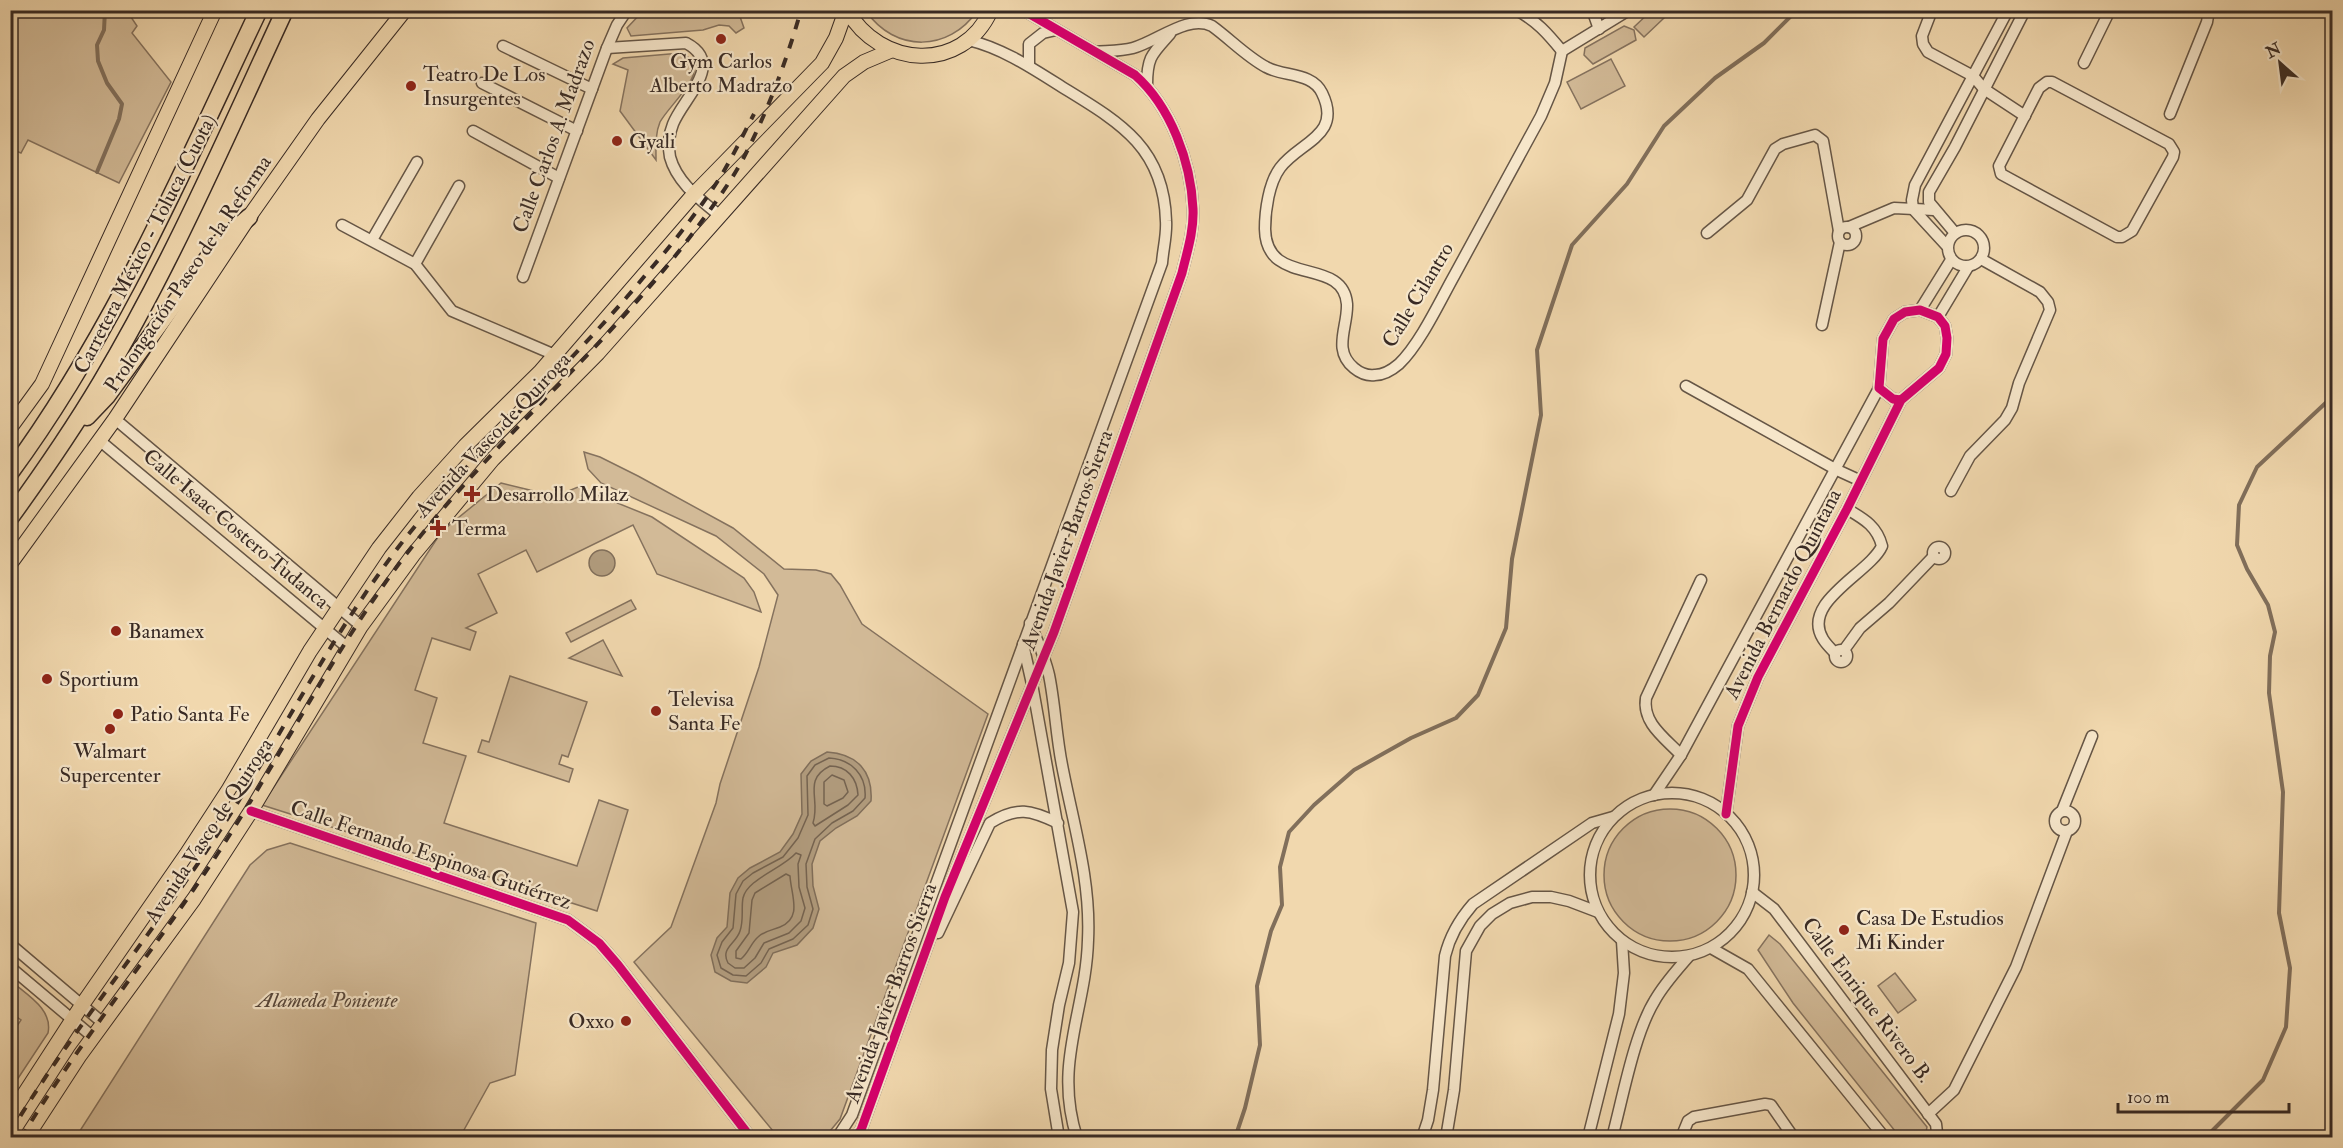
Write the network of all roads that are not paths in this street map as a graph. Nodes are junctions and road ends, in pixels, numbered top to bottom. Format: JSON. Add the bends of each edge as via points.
{"nodes":[{"id":1,"x":259,"y":10,"type":"edge"},
{"id":2,"x":285,"y":10,"type":"edge"},
{"id":3,"x":405,"y":10,"type":"edge"},
{"id":4,"x":627,"y":10,"type":"edge"},
{"id":5,"x":847,"y":10,"type":"edge"},
{"id":6,"x":992,"y":10,"type":"edge"},
{"id":7,"x":1023,"y":10,"type":"edge"},
{"id":8,"x":1516,"y":10,"type":"edge"},
{"id":9,"x":1601,"y":10,"type":"edge"},
{"id":10,"x":1629,"y":10,"type":"edge"},
{"id":11,"x":1932,"y":10,"type":"edge"},
{"id":12,"x":2008,"y":10,"type":"edge"},
{"id":13,"x":2025,"y":10,"type":"edge"},
{"id":14,"x":2110,"y":10,"type":"edge"},
{"id":15,"x":2209,"y":10,"type":"edge"},
{"id":16,"x":215,"y":14,"type":"edge"},
{"id":17,"x":1599,"y":29,"type":"junction"},
{"id":18,"x":1056,"y":30,"type":"junction"},
{"id":19,"x":1172,"y":32,"type":"junction"},
{"id":20,"x":968,"y":40,"type":"junction"},
{"id":21,"x":503,"y":46,"type":"dead end"},
{"id":22,"x":607,"y":48,"type":"junction"},
{"id":23,"x":890,"y":51,"type":"junction"},
{"id":24,"x":1562,"y":51,"type":"junction"},
{"id":25,"x":1095,"y":52,"type":"junction"},
{"id":26,"x":2084,"y":63,"type":"dead end"},
{"id":27,"x":1029,"y":66,"type":"junction"},
{"id":28,"x":1973,"y":76,"type":"junction"},
{"id":29,"x":482,"y":83,"type":"dead end"},
{"id":30,"x":1147,"y":85,"type":"junction"},
{"id":31,"x":592,"y":89,"type":"junction"},
{"id":32,"x":1984,"y":89,"type":"junction"},
{"id":33,"x":2170,"y":114,"type":"dead end"},
{"id":34,"x":2025,"y":116,"type":"junction"},
{"id":35,"x":473,"y":131,"type":"dead end"},
{"id":36,"x":577,"y":131,"type":"junction"},
{"id":37,"x":417,"y":162,"type":"dead end"},
{"id":38,"x":559,"y":178,"type":"junction"},
{"id":39,"x":459,"y":186,"type":"dead end"},
{"id":40,"x":694,"y":194,"type":"junction"},
{"id":41,"x":1913,"y":209,"type":"junction"},
{"id":42,"x":1934,"y":210,"type":"junction"},
{"id":43,"x":720,"y":216,"type":"junction"},
{"id":44,"x":249,"y":217,"type":"junction"},
{"id":45,"x":342,"y":225,"type":"dead end"},
{"id":46,"x":1707,"y":233,"type":"dead end"},
{"id":47,"x":1843,"y":233,"type":"junction"},
{"id":48,"x":1955,"y":233,"type":"junction"},
{"id":49,"x":372,"y":240,"type":"junction"},
{"id":50,"x":1947,"y":246,"type":"junction"},
{"id":51,"x":1981,"y":259,"type":"junction"},
{"id":52,"x":1952,"y":260,"type":"junction"},
{"id":53,"x":415,"y":264,"type":"junction"},
{"id":54,"x":1968,"y":267,"type":"junction"},
{"id":55,"x":523,"y":277,"type":"dead end"},
{"id":56,"x":1920,"y":309,"type":"junction"},
{"id":57,"x":1938,"y":317,"type":"junction"},
{"id":58,"x":1822,"y":325,"type":"dead end"},
{"id":59,"x":555,"y":355,"type":"junction"},
{"id":60,"x":1686,"y":386,"type":"dead end"},
{"id":61,"x":1879,"y":388,"type":"junction"},
{"id":62,"x":1902,"y":400,"type":"junction"},
{"id":63,"x":115,"y":419,"type":"junction"},
{"id":64,"x":10,"y":428,"type":"edge"},
{"id":65,"x":99,"y":440,"type":"junction"},
{"id":66,"x":64,"y":442,"type":"junction"},
{"id":67,"x":1836,"y":470,"type":"junction"},
{"id":68,"x":10,"y":473,"type":"edge"},
{"id":69,"x":1861,"y":481,"type":"junction"},
{"id":70,"x":1951,"y":491,"type":"dead end"},
{"id":71,"x":1847,"y":509,"type":"junction"},
{"id":72,"x":10,"y":518,"type":"edge"},
{"id":73,"x":1934,"y":555,"type":"dead end"},
{"id":74,"x":10,"y":564,"type":"edge"},
{"id":75,"x":1701,"y":580,"type":"dead end"},
{"id":76,"x":338,"y":607,"type":"junction"},
{"id":77,"x":1030,"y":623,"type":"junction"},
{"id":78,"x":361,"y":626,"type":"junction"},
{"id":79,"x":324,"y":628,"type":"junction"},
{"id":80,"x":1023,"y":644,"type":"junction"},
{"id":81,"x":348,"y":648,"type":"junction"},
{"id":82,"x":1044,"y":658,"type":"junction"},
{"id":83,"x":1032,"y":684,"type":"junction"},
{"id":84,"x":2091,"y":736,"type":"dead end"},
{"id":85,"x":1681,"y":755,"type":"junction"},
{"id":86,"x":1654,"y":795,"type":"junction"},
{"id":87,"x":251,"y":811,"type":"junction"},
{"id":88,"x":1726,"y":814,"type":"junction"},
{"id":89,"x":1613,"y":817,"type":"junction"},
{"id":90,"x":1058,"y":823,"type":"junction"},
{"id":91,"x":1752,"y":892,"type":"junction"},
{"id":92,"x":1598,"y":912,"type":"junction"},
{"id":93,"x":1622,"y":941,"type":"junction"},
{"id":94,"x":10,"y":944,"type":"edge"},
{"id":95,"x":1711,"y":948,"type":"junction"},
{"id":96,"x":1689,"y":956,"type":"junction"},
{"id":97,"x":10,"y":967,"type":"edge"},
{"id":98,"x":917,"y":974,"type":"junction"},
{"id":99,"x":82,"y":1005,"type":"junction"},
{"id":100,"x":72,"y":1020,"type":"junction"},
{"id":101,"x":103,"y":1023,"type":"junction"},
{"id":102,"x":93,"y":1037,"type":"junction"},
{"id":103,"x":1928,"y":1114,"type":"junction"},
{"id":104,"x":10,"y":1116,"type":"edge"},
{"id":105,"x":26,"y":1137,"type":"edge"},
{"id":106,"x":751,"y":1137,"type":"edge"},
{"id":107,"x":837,"y":1137,"type":"edge"},
{"id":108,"x":855,"y":1137,"type":"edge"},
{"id":109,"x":1059,"y":1137,"type":"edge"},
{"id":110,"x":1077,"y":1137,"type":"edge"},
{"id":111,"x":1422,"y":1137,"type":"edge"},
{"id":112,"x":1446,"y":1137,"type":"edge"},
{"id":113,"x":1588,"y":1137,"type":"edge"},
{"id":114,"x":1612,"y":1137,"type":"edge"},
{"id":115,"x":1681,"y":1137,"type":"edge"},
{"id":116,"x":1794,"y":1137,"type":"edge"},
{"id":117,"x":1885,"y":1137,"type":"edge"},
{"id":118,"x":1934,"y":1137,"type":"edge"}],
"edges":[{"from":1,"to":68,"type":"highway","name":"Carretera México - Toluca (Cuota)","via":[[112,312],[41,431]]},
{"from":2,"to":66,"type":"highway","name":"Carretera México - Toluca (Cuota)","via":[[160,274]]},
{"from":3,"to":44,"type":"main road","name":"Prolongación Paseo de la Reforma","via":[[318,118]]},
{"from":4,"to":22,"type":"street","name":"Calle Carlos A. Madrazo"},
{"from":5,"to":23,"type":"main road","via":[[864,34]]},
{"from":5,"to":40,"type":"main road","name":"Avenida Vasco de Quiroga","via":[[822,63]]},
{"from":6,"to":20,"type":"main road"},
{"from":7,"to":18,"type":"street","name":"Avenida Javier Barros Sierra"},
{"from":8,"to":24,"type":"street","via":[[1545,30]]},
{"from":9,"to":17,"type":"street","via":[[1594,15]]},
{"from":10,"to":17,"type":"street"},
{"from":11,"to":28,"type":"street","via":[[1922,36],[1923,44],[1928,52]]},
{"from":12,"to":28,"type":"street"},
{"from":13,"to":32,"type":"street"},
{"from":14,"to":26,"type":"street"},
{"from":15,"to":33,"type":"street"},
{"from":16,"to":64,"type":"main road","via":[[42,384]]},
{"from":17,"to":24,"type":"street"},
{"from":18,"to":25,"type":"street","name":"Avenida Javier Barros Sierra"},
{"from":18,"to":27,"type":"street","via":[[1043,33],[1029,44]]},
{"from":19,"to":24,"type":"street","name":"Calle Cilantro","via":[[1203,21],[1268,68],[1305,78],[1322,93],[1327,117],[1324,129],[1282,165],[1274,178],[1267,212],[1267,241],[1279,261],[1339,285],[1347,306],[1343,354],[1347,362],[1365,375],[1389,372],[1400,363],[1435,310],[1541,116],[1555,83]]},
{"from":19,"to":25,"type":"street","name":"Calle Cilantro","via":[[1132,48]]},
{"from":19,"to":30,"type":"street","name":"Calle Cilantro","via":[[1150,56]]},
{"from":20,"to":23,"type":"main road","via":[[930,55]]},
{"from":20,"to":27,"type":"street","name":"Avenida Javier Barros Sierra"},
{"from":21,"to":31,"type":"street"},
{"from":22,"to":31,"type":"street","name":"Calle Carlos A. Madrazo"},
{"from":22,"to":40,"type":"street","via":[[686,43],[702,57],[700,79],[669,138],[670,156],[678,175]]},
{"from":23,"to":43,"type":"main road","name":"Avenida Vasco de Quiroga","via":[[844,76]]},
{"from":25,"to":30,"type":"street","name":"Avenida Javier Barros Sierra"},
{"from":27,"to":77,"type":"street","name":"Avenida Javier Barros Sierra","via":[[1132,134],[1155,169],[1164,194],[1167,224],[1162,263]]},
{"from":28,"to":32,"type":"street"},
{"from":28,"to":41,"type":"street","via":[[1915,185]]},
{"from":29,"to":36,"type":"street"},
{"from":30,"to":82,"type":"street","name":"Avenida Javier Barros Sierra","via":[[1180,145],[1189,176],[1193,210],[1190,242]]},
{"from":31,"to":36,"type":"street","name":"Calle Carlos A. Madrazo"},
{"from":32,"to":34,"type":"street"},
{"from":32,"to":42,"type":"street","via":[[1929,192]]},
{"from":34,"to":34,"type":"street","via":[[1999,166],[2001,174],[2117,237],[2132,231],[2173,157],[2169,144],[2052,82],[2039,88]]},
{"from":35,"to":38,"type":"street"},
{"from":36,"to":38,"type":"street","name":"Calle Carlos A. Madrazo"},
{"from":37,"to":49,"type":"street"},
{"from":38,"to":55,"type":"street","name":"Calle Carlos A. Madrazo"},
{"from":39,"to":53,"type":"street"},
{"from":40,"to":43,"type":"street"},
{"from":40,"to":59,"type":"main road","name":"Avenida Vasco de Quiroga"},
{"from":41,"to":42,"type":"street"},
{"from":41,"to":47,"type":"street","via":[[1894,208]]},
{"from":41,"to":50,"type":"street"},
{"from":42,"to":48,"type":"street"},
{"from":43,"to":78,"type":"main road","name":"Avenida Vasco de Quiroga","via":[[598,353],[493,459],[413,555]]},
{"from":44,"to":63,"type":"main road","name":"Prolongación Paseo de la Reforma"},
{"from":44,"to":66,"type":"highway","via":[[218,244],[107,396]]},
{"from":45,"to":49,"type":"street"},
{"from":46,"to":47,"type":"street","via":[[1747,200],[1775,149],[1815,135],[1823,141]]},
{"from":47,"to":58,"type":"street"},
{"from":48,"to":50,"type":"street"},
{"from":48,"to":51,"type":"street","via":[[1969,230],[1981,238]]},
{"from":49,"to":53,"type":"street"},
{"from":50,"to":52,"type":"street"},
{"from":51,"to":54,"type":"street"},
{"from":51,"to":70,"type":"street","via":[[2040,292],[2050,310],[2012,408],[1970,456]]},
{"from":52,"to":54,"type":"street"},
{"from":52,"to":56,"type":"street"},
{"from":53,"to":59,"type":"street","via":[[452,311]]},
{"from":54,"to":57,"type":"street"},
{"from":56,"to":57,"type":"street"},
{"from":56,"to":61,"type":"street","name":"Avenida Bernardo Quintana","via":[[1905,312],[1887,329]]},
{"from":57,"to":62,"type":"street","name":"Avenida Bernardo Quintana","via":[[1945,326],[1946,354],[1939,368]]},
{"from":59,"to":76,"type":"main road","name":"Avenida Vasco de Quiroga","via":[[419,497]]},
{"from":60,"to":67,"type":"street"},
{"from":61,"to":62,"type":"street","via":[[1893,399]]},
{"from":61,"to":67,"type":"street","name":"Avenida Bernardo Quintana"},
{"from":62,"to":69,"type":"street","name":"Avenida Bernardo Quintana"},
{"from":63,"to":65,"type":"main road","name":"Prolongación Paseo de la Reforma"},
{"from":63,"to":76,"type":"street","name":"Calle Isaac Costero Tudanca"},
{"from":65,"to":74,"type":"main road","name":"Prolongación Paseo de la Reforma"},
{"from":65,"to":79,"type":"street","name":"Calle Isaac Costero Tudanca"},
{"from":66,"to":72,"type":"highway","name":"Carretera México - Toluca (Cuota)"},
{"from":67,"to":69,"type":"street"},
{"from":67,"to":85,"type":"street","name":"Avenida Bernardo Quintana"},
{"from":69,"to":71,"type":"street","name":"Avenida Bernardo Quintana"},
{"from":71,"to":73,"type":"street","via":[[1879,533],[1882,546],[1877,556],[1826,601],[1819,622],[1822,638],[1839,652]]},
{"from":71,"to":88,"type":"street","name":"Avenida Bernardo Quintana","via":[[1758,677],[1737,726]]},
{"from":75,"to":85,"type":"street","via":[[1644,709],[1652,724]]},
{"from":76,"to":78,"type":"street","name":"Calle Isaac Costero Tudanca"},
{"from":76,"to":79,"type":"main road","name":"Avenida Vasco de Quiroga"},
{"from":77,"to":80,"type":"street","name":"Avenida Javier Barros Sierra"},
{"from":77,"to":82,"type":"street"},
{"from":78,"to":81,"type":"main road","name":"Avenida Vasco de Quiroga"},
{"from":79,"to":81,"type":"street","name":"Calle Isaac Costero Tudanca"},
{"from":79,"to":99,"type":"main road","name":"Avenida Vasco de Quiroga","via":[[229,789]]},
{"from":80,"to":83,"type":"street"},
{"from":80,"to":107,"type":"street","name":"Avenida Javier Barros Sierra","via":[[852,1115]]},
{"from":81,"to":87,"type":"main road","name":"Avenida Vasco de Quiroga"},
{"from":82,"to":83,"type":"street","name":"Avenida Javier Barros Sierra"},
{"from":82,"to":110,"type":"street","via":[[1089,904],[1087,964],[1070,1047],[1068,1077]]},
{"from":83,"to":90,"type":"street"},
{"from":83,"to":98,"type":"street","name":"Avenida Javier Barros Sierra"},
{"from":84,"to":103,"type":"street","via":[[2062,811],[2056,815],[2057,828],[2067,831],[2016,967],[1954,1090]]},
{"from":85,"to":86,"type":"street","name":"Avenida Bernardo Quintana"},
{"from":86,"to":88,"type":"street","via":[[1678,793],[1701,798]]},
{"from":86,"to":89,"type":"street","via":[[1632,803]]},
{"from":87,"to":101,"type":"main road","name":"Avenida Vasco de Quiroga","via":[[194,899]]},
{"from":87,"to":106,"type":"street","name":"Calle Fernando Espinosa Gutiérrez","via":[[568,920],[599,943],[618,965]]},
{"from":88,"to":91,"type":"street","via":[[1738,825],[1749,846],[1754,869]]},
{"from":89,"to":92,"type":"street","via":[[1599,836],[1591,858],[1589,881]]},
{"from":89,"to":111,"type":"street","via":[[1592,823],[1473,904],[1450,936],[1431,1100]]},
{"from":90,"to":98,"type":"street","via":[[1042,815],[1018,811],[990,823]]},
{"from":90,"to":109,"type":"street","via":[[1073,912],[1069,963],[1052,1050],[1051,1089]]},
{"from":91,"to":95,"type":"street","via":[[1744,915]]},
{"from":91,"to":103,"type":"street","name":"Calle Enrique Rivero B.","via":[[1774,909]]},
{"from":92,"to":93,"type":"street"},
{"from":92,"to":112,"type":"street","via":[[1569,900],[1532,897],[1510,903],[1480,926],[1466,951]]},
{"from":93,"to":96,"type":"street","via":[[1654,955]]},
{"from":93,"to":113,"type":"street","via":[[1624,974],[1619,1014]]},
{"from":94,"to":99,"type":"street"},
{"from":95,"to":96,"type":"street"},
{"from":95,"to":117,"type":"street","via":[[1748,969]]},
{"from":96,"to":114,"type":"street","via":[[1660,992],[1642,1028]]},
{"from":97,"to":100,"type":"street"},
{"from":98,"to":108,"type":"street","name":"Avenida Javier Barros Sierra","via":[[861,1130]]},
{"from":99,"to":100,"type":"main road","name":"Avenida Vasco de Quiroga"},
{"from":99,"to":101,"type":"street"},
{"from":100,"to":102,"type":"street"},
{"from":100,"to":104,"type":"main road","name":"Avenida Vasco de Quiroga"},
{"from":101,"to":102,"type":"main road","name":"Avenida Vasco de Quiroga"},
{"from":102,"to":105,"type":"main road","name":"Avenida Vasco de Quiroga"},
{"from":103,"to":118,"type":"street","name":"Calle Enrique Rivero B.","via":[[1936,1124]]},
{"from":115,"to":116,"type":"street","via":[[1694,1117],[1766,1104],[1771,1105]]}]}
